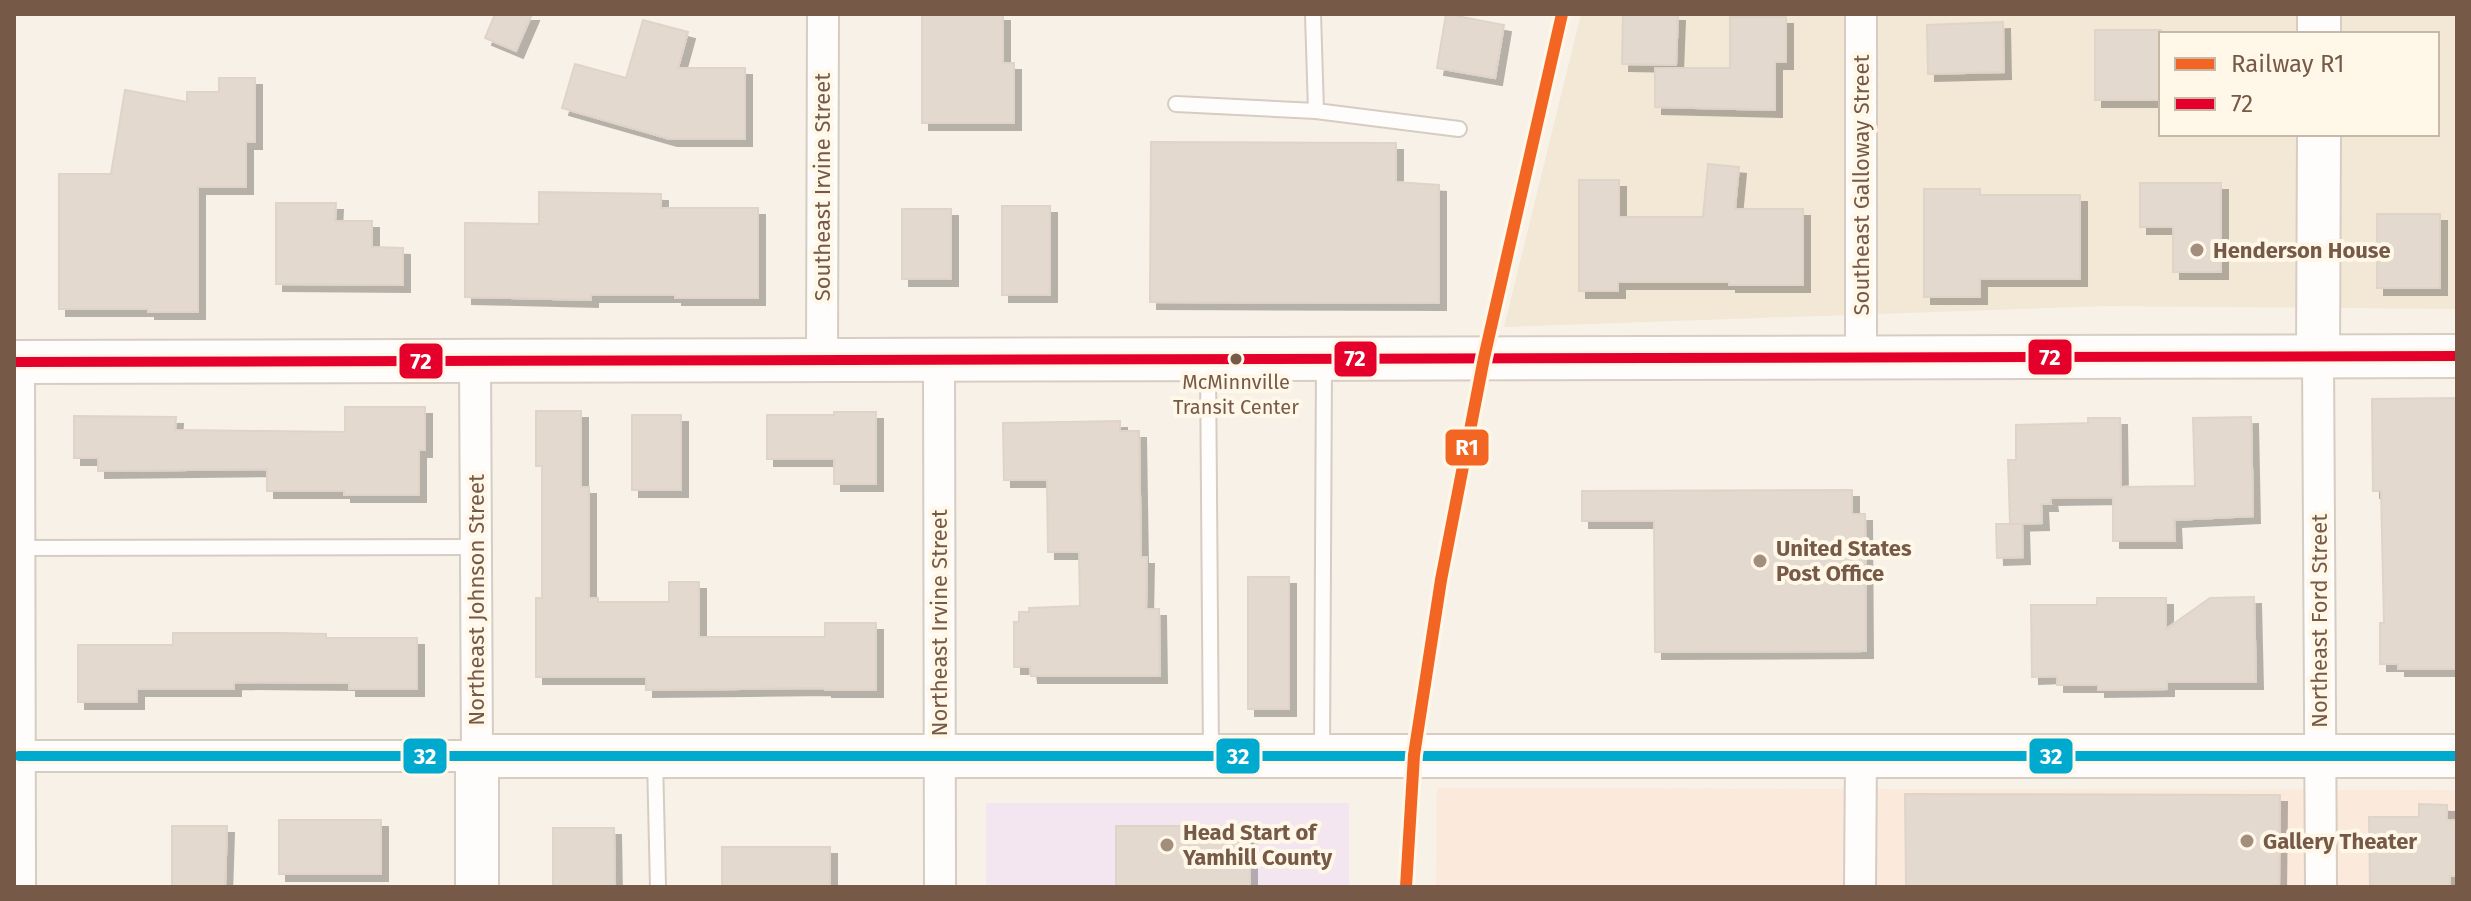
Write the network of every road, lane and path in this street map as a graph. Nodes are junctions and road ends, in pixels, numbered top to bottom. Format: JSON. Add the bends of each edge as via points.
{"nodes":[{"id":1,"x":823,"y":14,"type":"edge"},
{"id":2,"x":1313,"y":14,"type":"edge"},
{"id":3,"x":1861,"y":14,"type":"edge"},
{"id":4,"x":1176,"y":104,"type":"dead end"},
{"id":5,"x":1316,"y":111,"type":"junction"},
{"id":6,"x":1459,"y":129,"type":"dead end"},
{"id":7,"x":2319,"y":136,"type":"edge"},
{"id":8,"x":2318,"y":355,"type":"junction"},
{"id":9,"x":2457,"y":356,"type":"edge"},
{"id":10,"x":1861,"y":357,"type":"junction"},
{"id":11,"x":1208,"y":358,"type":"junction"},
{"id":12,"x":1324,"y":358,"type":"junction"},
{"id":13,"x":822,"y":359,"type":"junction"},
{"id":14,"x":939,"y":359,"type":"junction"},
{"id":15,"x":475,"y":361,"type":"junction"},
{"id":16,"x":17,"y":362,"type":"edge"},
{"id":17,"x":475,"y":547,"type":"junction"},
{"id":18,"x":19,"y":548,"type":"junction"},
{"id":19,"x":939,"y":755,"type":"junction"},
{"id":20,"x":1211,"y":755,"type":"junction"},
{"id":21,"x":1322,"y":755,"type":"junction"},
{"id":22,"x":1861,"y":755,"type":"junction"},
{"id":23,"x":17,"y":756,"type":"edge"},
{"id":24,"x":477,"y":756,"type":"junction"},
{"id":25,"x":655,"y":756,"type":"junction"},
{"id":26,"x":2457,"y":756,"type":"edge"},
{"id":27,"x":2319,"y":758,"type":"junction"},
{"id":28,"x":20,"y":887,"type":"edge"},
{"id":29,"x":477,"y":887,"type":"edge"},
{"id":30,"x":658,"y":887,"type":"edge"},
{"id":31,"x":940,"y":887,"type":"edge"},
{"id":32,"x":1860,"y":887,"type":"edge"},
{"id":33,"x":2321,"y":887,"type":"edge"}],
"edges":[{"from":1,"to":13,"type":"street","name":"Southeast Irvine Street"},
{"from":2,"to":5,"type":"lane"},
{"from":3,"to":10,"type":"street","name":"Southeast Galloway Street"},
{"from":4,"to":5,"type":"lane"},
{"from":5,"to":6,"type":"lane"},
{"from":7,"to":8,"type":"street"},
{"from":8,"to":9,"type":"street"},
{"from":8,"to":10,"type":"street"},
{"from":8,"to":27,"type":"street","name":"Northeast Ford Street"},
{"from":10,"to":12,"type":"street"},
{"from":11,"to":12,"type":"street"},
{"from":11,"to":14,"type":"street"},
{"from":11,"to":20,"type":"lane"},
{"from":12,"to":21,"type":"lane"},
{"from":13,"to":14,"type":"street"},
{"from":13,"to":15,"type":"street"},
{"from":14,"to":19,"type":"street","name":"Northeast Irvine Street"},
{"from":15,"to":16,"type":"street"},
{"from":15,"to":17,"type":"street","name":"Northeast Johnson Street"},
{"from":16,"to":18,"type":"street"},
{"from":17,"to":18,"type":"lane"},
{"from":17,"to":24,"type":"street","name":"Northeast Johnson Street"},
{"from":18,"to":23,"type":"street"},
{"from":19,"to":20,"type":"street"},
{"from":19,"to":25,"type":"street"},
{"from":19,"to":31,"type":"street","name":"Northeast Irvine Street"},
{"from":20,"to":21,"type":"street"},
{"from":21,"to":22,"type":"street"},
{"from":22,"to":27,"type":"street"},
{"from":22,"to":32,"type":"street"},
{"from":23,"to":24,"type":"street"},
{"from":23,"to":28,"type":"street"},
{"from":24,"to":25,"type":"street"},
{"from":24,"to":29,"type":"street","name":"Northeast Johnson Street"},
{"from":25,"to":30,"type":"lane"},
{"from":26,"to":27,"type":"street"},
{"from":27,"to":33,"type":"street","name":"Northeast Ford Street"}]}
